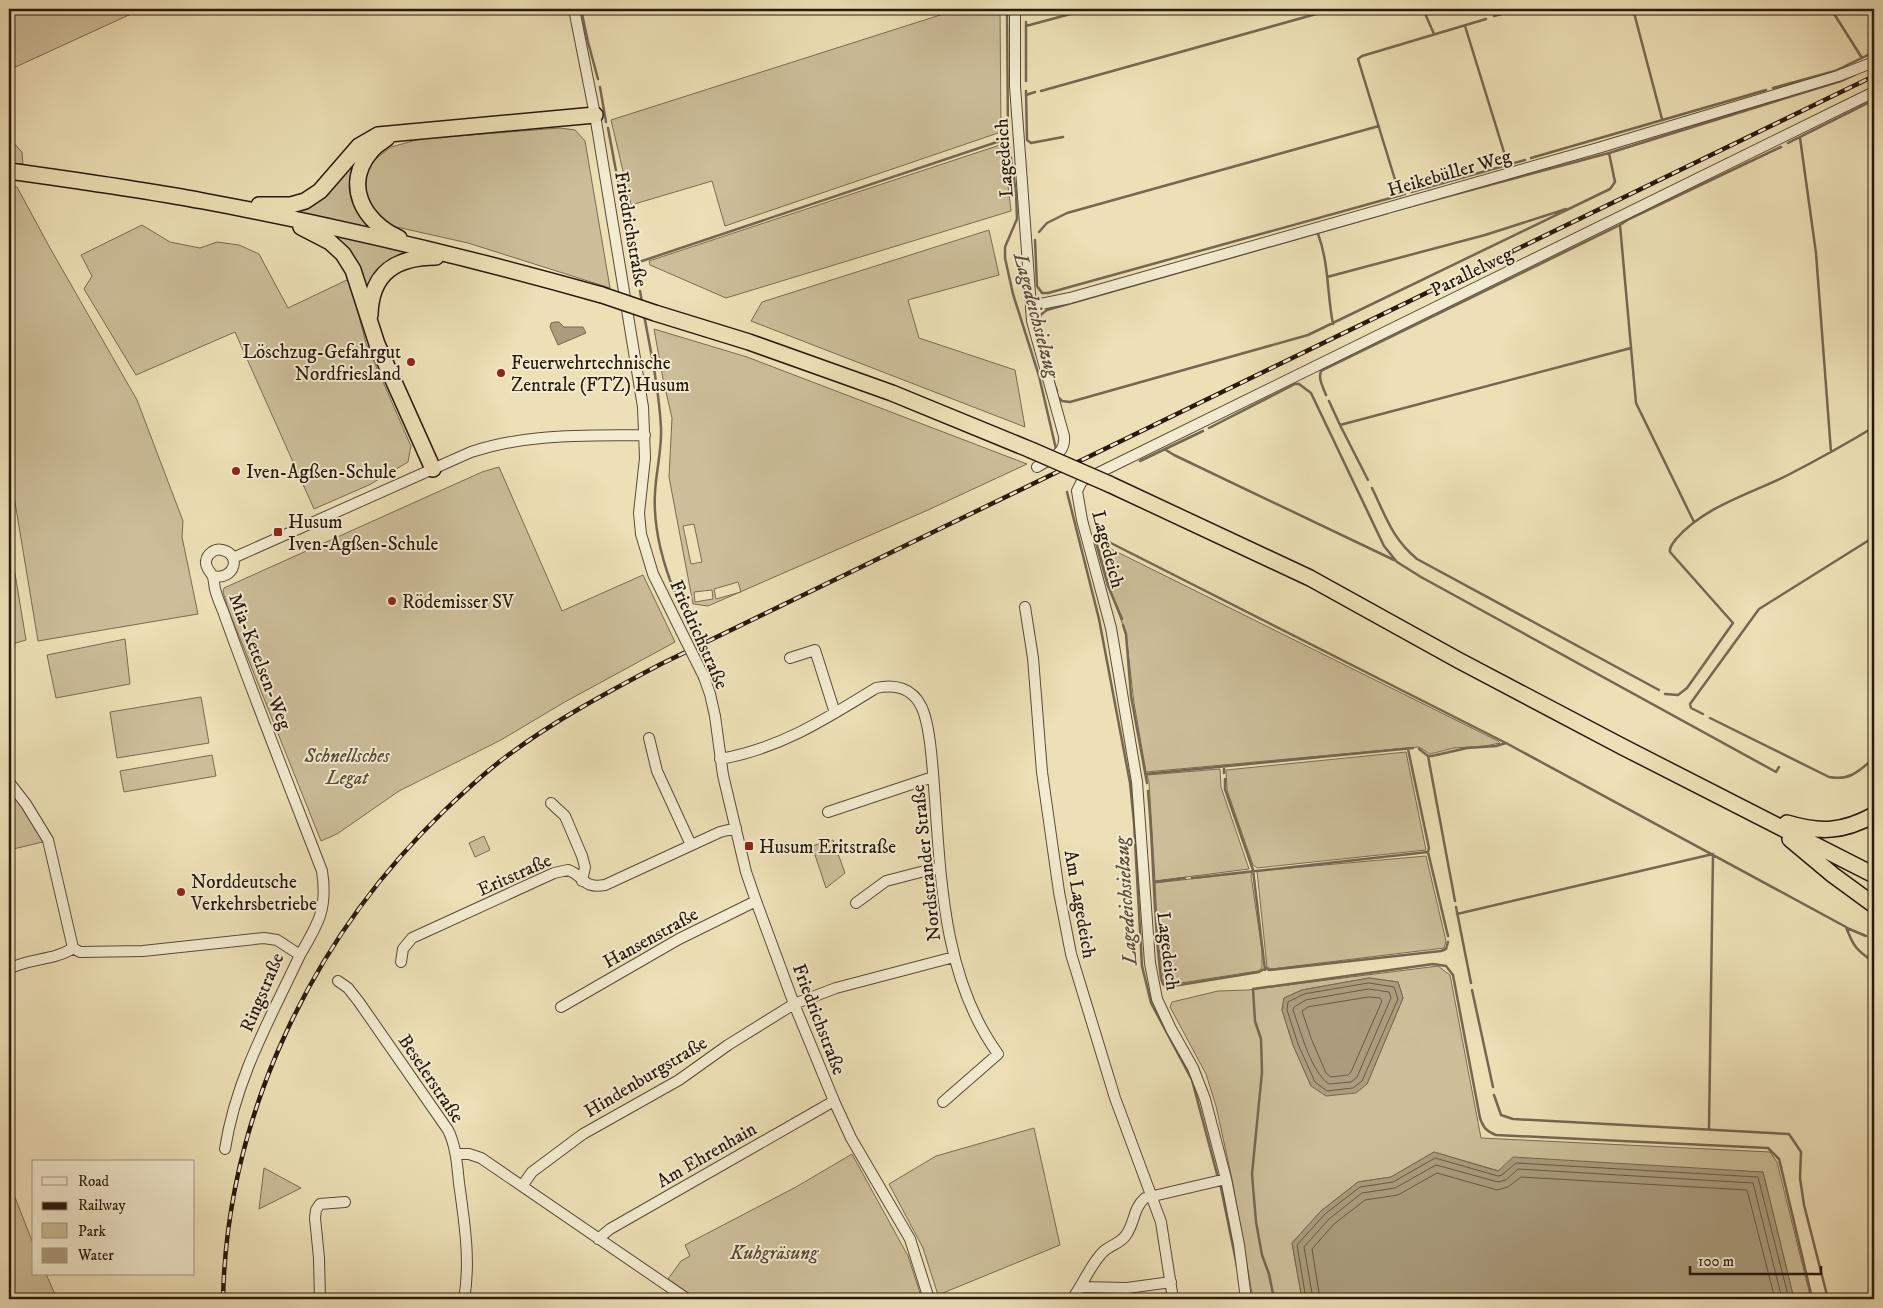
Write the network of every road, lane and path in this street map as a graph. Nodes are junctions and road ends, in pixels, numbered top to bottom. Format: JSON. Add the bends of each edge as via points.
{"nodes":[{"id":1,"x":574,"y":9,"type":"edge"},
{"id":2,"x":1015,"y":9,"type":"edge"},
{"id":3,"x":1874,"y":62,"type":"edge"},
{"id":4,"x":1874,"y":92,"type":"edge"},
{"id":5,"x":595,"y":115,"type":"junction"},
{"id":6,"x":395,"y":132,"type":"junction"},
{"id":7,"x":9,"y":170,"type":"edge"},
{"id":8,"x":204,"y":201,"type":"junction"},
{"id":9,"x":273,"y":216,"type":"junction"},
{"id":10,"x":416,"y":246,"type":"junction"},
{"id":11,"x":456,"y":256,"type":"junction"},
{"id":12,"x":1031,"y":306,"type":"junction"},
{"id":13,"x":369,"y":322,"type":"junction"},
{"id":14,"x":645,"y":435,"type":"junction"},
{"id":15,"x":1037,"y":466,"type":"dead end"},
{"id":16,"x":433,"y":469,"type":"junction"},
{"id":17,"x":1082,"y":481,"type":"joint"},
{"id":18,"x":233,"y":558,"type":"junction"},
{"id":19,"x":212,"y":576,"type":"junction"},
{"id":20,"x":1025,"y":607,"type":"dead end"},
{"id":21,"x":790,"y":658,"type":"dead end"},
{"id":22,"x":835,"y":713,"type":"junction"},
{"id":23,"x":649,"y":738,"type":"dead end"},
{"id":24,"x":720,"y":759,"type":"junction"},
{"id":25,"x":933,"y":776,"type":"junction"},
{"id":26,"x":9,"y":782,"type":"edge"},
{"id":27,"x":551,"y":803,"type":"dead end"},
{"id":28,"x":828,"y":812,"type":"dead end"},
{"id":29,"x":1874,"y":815,"type":"edge"},
{"id":30,"x":1767,"y":820,"type":"junction"},
{"id":31,"x":736,"y":828,"type":"junction"},
{"id":32,"x":690,"y":845,"type":"junction"},
{"id":33,"x":940,"y":867,"type":"junction"},
{"id":34,"x":1874,"y":875,"type":"edge"},
{"id":35,"x":582,"y":881,"type":"junction"},
{"id":36,"x":756,"y":901,"type":"junction"},
{"id":37,"x":856,"y":903,"type":"dead end"},
{"id":38,"x":1874,"y":905,"type":"edge"},
{"id":39,"x":73,"y":948,"type":"junction"},
{"id":40,"x":300,"y":955,"type":"junction"},
{"id":41,"x":954,"y":957,"type":"junction"},
{"id":42,"x":401,"y":962,"type":"dead end"},
{"id":43,"x":9,"y":969,"type":"edge"},
{"id":44,"x":338,"y":981,"type":"dead end"},
{"id":45,"x":794,"y":1004,"type":"junction"},
{"id":46,"x":561,"y":1007,"type":"dead end"},
{"id":47,"x":834,"y":1101,"type":"junction"},
{"id":48,"x":943,"y":1102,"type":"dead end"},
{"id":49,"x":225,"y":1149,"type":"dead end"},
{"id":50,"x":456,"y":1154,"type":"junction"},
{"id":51,"x":1226,"y":1180,"type":"junction"},
{"id":52,"x":522,"y":1186,"type":"junction"},
{"id":53,"x":1152,"y":1196,"type":"junction"},
{"id":54,"x":345,"y":1202,"type":"dead end"},
{"id":55,"x":598,"y":1239,"type":"junction"},
{"id":56,"x":1171,"y":1282,"type":"junction"},
{"id":57,"x":1081,"y":1287,"type":"junction"},
{"id":58,"x":320,"y":1299,"type":"edge"},
{"id":59,"x":464,"y":1299,"type":"edge"},
{"id":60,"x":687,"y":1299,"type":"edge"},
{"id":61,"x":929,"y":1299,"type":"edge"},
{"id":62,"x":1072,"y":1299,"type":"edge"},
{"id":63,"x":1173,"y":1299,"type":"edge"},
{"id":64,"x":1246,"y":1299,"type":"edge"}],
"edges":[{"from":1,"to":5,"type":"street","name":"Friedrichstraße"},
{"from":2,"to":12,"type":"street","name":"Lagedeich","via":[[1016,86]]},
{"from":3,"to":12,"type":"street","name":"Heikebüller Weg","via":[[1838,76],[1598,148],[1070,298]]},
{"from":4,"to":17,"type":"street","name":"Parallelweg"},
{"from":5,"to":6,"type":"highway"},
{"from":5,"to":14,"type":"street","name":"Friedrichstraße"},
{"from":6,"to":8,"type":"highway","via":[[378,135],[358,146],[320,191],[304,201],[273,206]]},
{"from":6,"to":10,"type":"highway","via":[[373,149],[364,161],[358,190],[372,221],[387,233]]},
{"from":7,"to":8,"type":"highway"},
{"from":8,"to":9,"type":"highway"},
{"from":9,"to":10,"type":"highway"},
{"from":9,"to":13,"type":"highway","via":[[313,232],[343,254],[353,270]]},
{"from":10,"to":11,"type":"highway"},
{"from":11,"to":13,"type":"highway","via":[[420,257],[401,262],[388,271],[376,283]]},
{"from":11,"to":30,"type":"highway","bridge":true,"via":[[602,296],[748,342],[856,380],[1031,450],[1310,578],[1476,669]]},
{"from":12,"to":15,"type":"street","name":"Lagedeich","via":[[1034,333],[1065,445],[1063,450]]},
{"from":13,"to":16,"type":"highway"},
{"from":14,"to":16,"type":"street","via":[[514,440],[471,452]]},
{"from":14,"to":24,"type":"street","name":"Friedrichstraße","bridge":true,"via":[[639,513],[641,534],[653,574],[710,694]]},
{"from":16,"to":18,"type":"street"},
{"from":17,"to":51,"type":"street","name":"Lagedeich","via":[[1076,490],[1111,628],[1137,782],[1150,963],[1157,999],[1193,1068],[1205,1099]]},
{"from":18,"to":19,"type":"street","name":"Mia-Ketelsen-Weg","via":[[234,566],[229,575],[221,578]]},
{"from":18,"to":19,"type":"street","name":"Mia-Ketelsen-Weg","via":[[228,551],[219,549],[210,553],[206,561]]},
{"from":19,"to":40,"type":"street","name":"Mia-Ketelsen-Weg","via":[[322,871],[323,906],[316,927]]},
{"from":20,"to":53,"type":"street","name":"Am Lagedeich","via":[[1033,658],[1042,772],[1071,954],[1115,1098]]},
{"from":21,"to":22,"type":"street","via":[[815,650]]},
{"from":22,"to":24,"type":"street","via":[[779,743]]},
{"from":22,"to":25,"type":"street","name":"Nordstrander Straße","via":[[876,688],[888,685],[912,694],[927,723]]},
{"from":23,"to":32,"type":"street","via":[[657,771]]},
{"from":24,"to":31,"type":"street","name":"Friedrichstraße"},
{"from":25,"to":28,"type":"street"},
{"from":25,"to":33,"type":"street","name":"Nordstrander Straße"},
{"from":26,"to":39,"type":"street","via":[[48,840]]},
{"from":27,"to":35,"type":"street","via":[[565,816],[582,856],[585,867]]},
{"from":29,"to":30,"type":"highway","via":[[1847,826],[1822,831]]},
{"from":30,"to":34,"type":"highway"},
{"from":30,"to":38,"type":"highway"},
{"from":31,"to":32,"type":"street","name":"Eritstraße"},
{"from":31,"to":36,"type":"street","name":"Friedrichstraße"},
{"from":32,"to":35,"type":"street","name":"Eritstraße","via":[[605,885],[591,886]]},
{"from":33,"to":37,"type":"street","via":[[886,881]]},
{"from":33,"to":41,"type":"street","name":"Nordstrander Straße"},
{"from":35,"to":42,"type":"street","name":"Eritstraße","via":[[568,870],[554,873],[412,938],[403,949]]},
{"from":36,"to":45,"type":"street","name":"Friedrichstraße"},
{"from":36,"to":46,"type":"street","name":"Hansenstraße","via":[[679,939]]},
{"from":39,"to":40,"type":"street","name":"Ringstraße","via":[[80,952],[142,951],[264,938],[277,940]]},
{"from":39,"to":43,"type":"street","via":[[63,954]]},
{"from":40,"to":49,"type":"street","name":"Ringstraße","via":[[238,1091]]},
{"from":41,"to":45,"type":"street","name":"Hindenburgstraße","via":[[836,988]]},
{"from":41,"to":48,"type":"street","name":"Nordstrander Straße","via":[[976,1018],[998,1054]]},
{"from":44,"to":50,"type":"street","name":"Beselerstraße","via":[[359,1002],[448,1130]]},
{"from":45,"to":47,"type":"street","name":"Friedrichstraße"},
{"from":45,"to":52,"type":"street","name":"Hindenburgstraße","via":[[679,1080],[583,1134],[532,1172]]},
{"from":47,"to":55,"type":"street","name":"Am Ehrenhain","via":[[610,1228]]},
{"from":47,"to":61,"type":"street","name":"Friedrichstraße","via":[[910,1239]]},
{"from":50,"to":52,"type":"street","via":[[481,1158]]},
{"from":50,"to":59,"type":"street","name":"Beselerstraße","via":[[467,1262]]},
{"from":51,"to":53,"type":"street"},
{"from":51,"to":64,"type":"street","name":"Lagedeich"},
{"from":52,"to":55,"type":"street"},
{"from":53,"to":56,"type":"street","name":"Am Lagedeich","via":[[1161,1222]]},
{"from":53,"to":57,"type":"street","via":[[1138,1204],[1132,1227],[1124,1238],[1103,1251]]},
{"from":54,"to":58,"type":"street","via":[[320,1204],[316,1210]]},
{"from":55,"to":60,"type":"street"},
{"from":56,"to":57,"type":"street","via":[[1127,1288]]},
{"from":56,"to":63,"type":"street","name":"Am Lagedeich"},
{"from":57,"to":62,"type":"street"}]}
